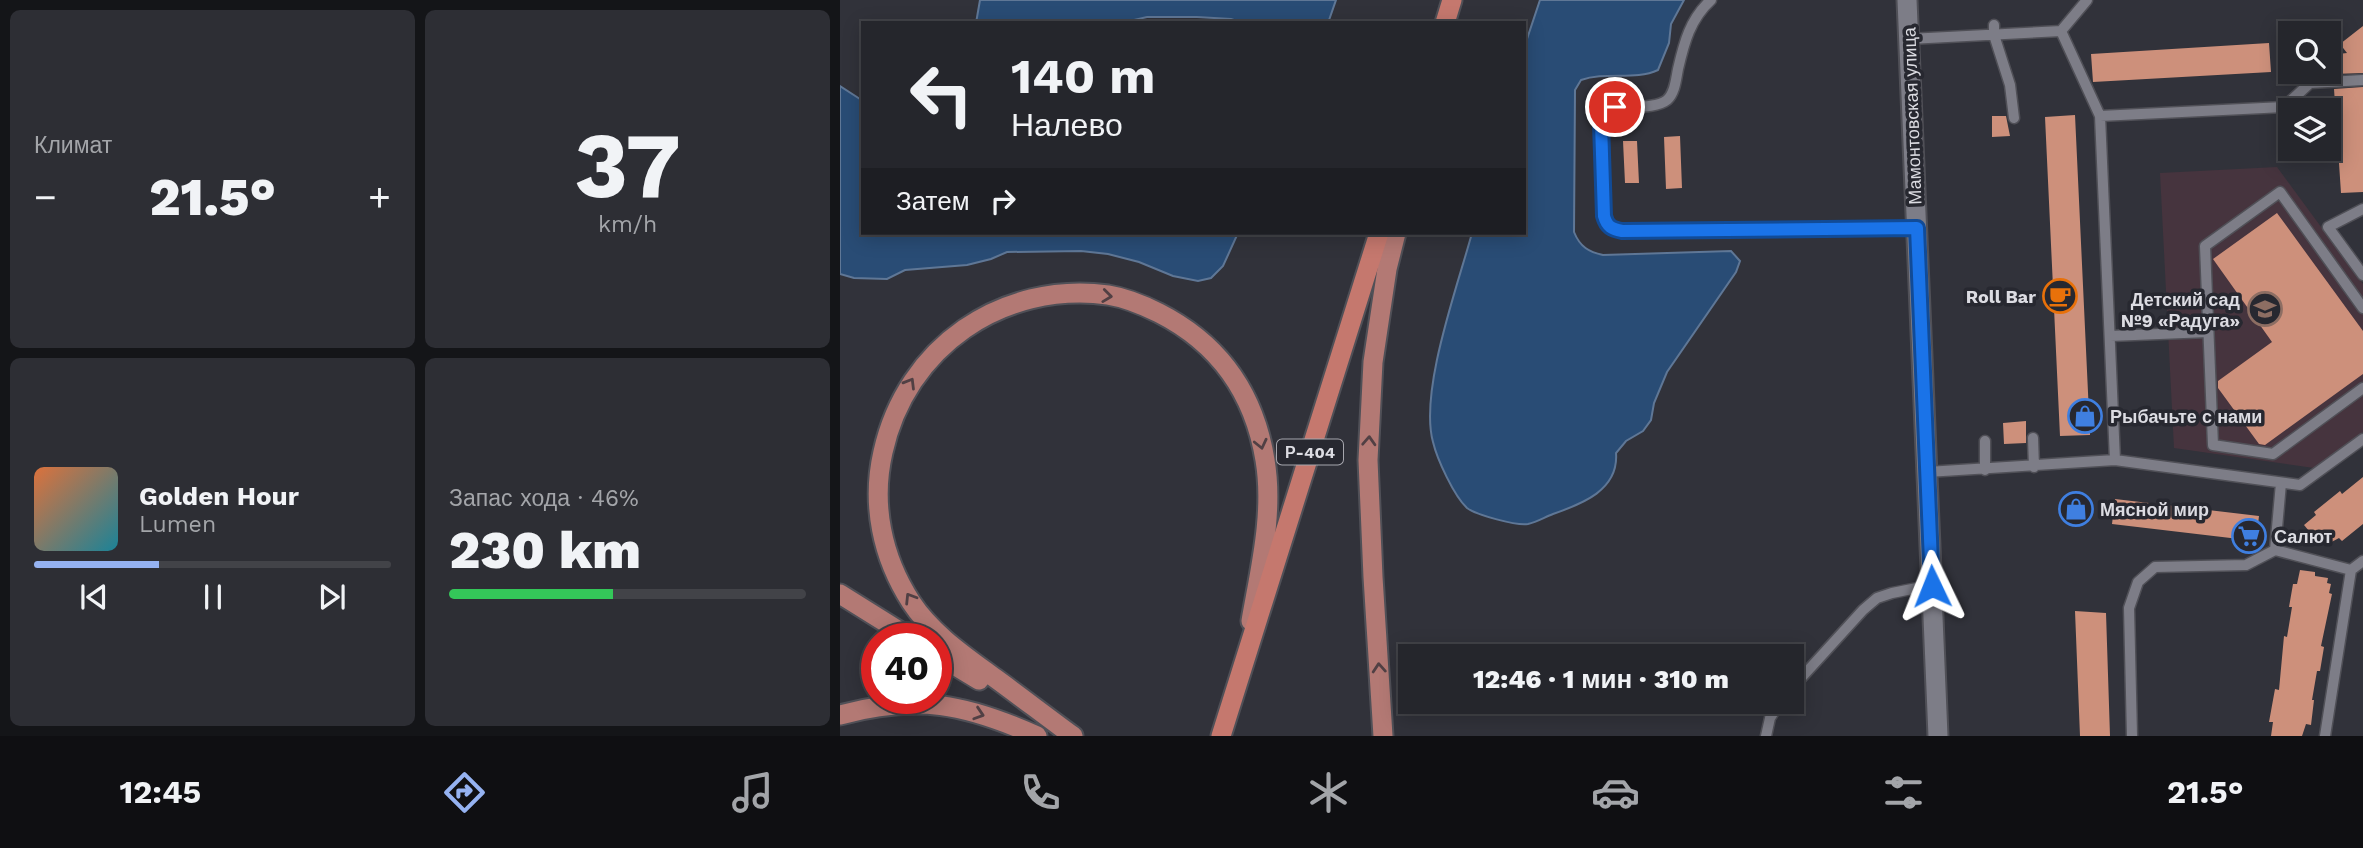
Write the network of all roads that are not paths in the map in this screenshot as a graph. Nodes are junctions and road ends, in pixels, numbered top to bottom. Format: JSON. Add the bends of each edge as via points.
{"nodes":[{"id":1,"x":1452,"y":0,"type":"edge"},
{"id":2,"x":1711,"y":0,"type":"edge"},
{"id":3,"x":1907,"y":0,"type":"edge"},
{"id":4,"x":2087,"y":0,"type":"edge"},
{"id":5,"x":1446,"y":21,"type":"edge"},
{"id":6,"x":1994,"y":30,"type":"junction"},
{"id":7,"x":2061,"y":31,"type":"junction"},
{"id":8,"x":1909,"y":39,"type":"junction"},
{"id":9,"x":2363,"y":80,"type":"edge"},
{"id":10,"x":2100,"y":116,"type":"junction"},
{"id":11,"x":2014,"y":118,"type":"dead end"},
{"id":12,"x":2363,"y":209,"type":"edge"},
{"id":13,"x":1917,"y":228,"type":"junction"},
{"id":14,"x":1378,"y":235,"type":"edge"},
{"id":15,"x":1396,"y":235,"type":"edge"},
{"id":16,"x":2363,"y":275,"type":"edge"},
{"id":17,"x":2363,"y":308,"type":"edge"},
{"id":18,"x":2208,"y":332,"type":"junction"},
{"id":19,"x":2110,"y":336,"type":"junction"},
{"id":20,"x":2363,"y":388,"type":"edge"},
{"id":21,"x":2033,"y":438,"type":"dead end"},
{"id":22,"x":2363,"y":439,"type":"edge"},
{"id":23,"x":1985,"y":441,"type":"dead end"},
{"id":24,"x":2115,"y":460,"type":"junction"},
{"id":25,"x":2034,"y":467,"type":"junction"},
{"id":26,"x":1985,"y":470,"type":"junction"},
{"id":27,"x":1927,"y":472,"type":"junction"},
{"id":28,"x":2281,"y":483,"type":"junction"},
{"id":29,"x":2275,"y":550,"type":"junction"},
{"id":30,"x":2363,"y":561,"type":"edge"},
{"id":31,"x":2351,"y":570,"type":"junction"},
{"id":32,"x":1932,"y":586,"type":"junction"},
{"id":33,"x":840,"y":594,"type":"edge"},
{"id":34,"x":886,"y":623,"type":"edge"},
{"id":35,"x":952,"y":664,"type":"edge"},
{"id":36,"x":1241,"y":671,"type":"junction"},
{"id":37,"x":1804,"y":675,"type":"edge"},
{"id":38,"x":1772,"y":714,"type":"edge"},
{"id":39,"x":840,"y":715,"type":"edge"},
{"id":40,"x":1223,"y":731,"type":"edge"},
{"id":41,"x":1037,"y":736,"type":"edge"},
{"id":42,"x":1071,"y":736,"type":"edge"},
{"id":43,"x":1383,"y":736,"type":"edge"},
{"id":44,"x":1766,"y":736,"type":"edge"},
{"id":45,"x":1938,"y":736,"type":"edge"},
{"id":46,"x":2132,"y":736,"type":"edge"},
{"id":47,"x":2325,"y":736,"type":"edge"}],
"edges":[{"from":1,"to":5,"type":"highway"},
{"from":2,"to":13,"type":"lane","via":[[1688,31],[1673,90],[1666,100],[1656,105],[1615,107],[1603,115],[1606,225],[1622,231]]},
{"from":3,"to":8,"type":"street","name":"Мамонтовская улица"},
{"from":4,"to":7,"type":"lane"},
{"from":6,"to":7,"type":"lane"},
{"from":6,"to":8,"type":"lane"},
{"from":6,"to":11,"type":"lane"},
{"from":7,"to":10,"type":"lane"},
{"from":8,"to":13,"type":"street","name":"Мамонтовская улица"},
{"from":9,"to":10,"type":"lane","via":[[2310,83],[2284,107]]},
{"from":10,"to":19,"type":"lane"},
{"from":12,"to":16,"type":"lane","via":[[2328,227]]},
{"from":13,"to":27,"type":"street","name":"Мамонтовская улица"},
{"from":14,"to":36,"type":"highway","number":"Р-404"},
{"from":43,"to":15,"type":"main road","one_way":true,"via":[[1368,460],[1373,362]]},
{"from":17,"to":18,"type":"lane","via":[[2280,192],[2204,246]]},
{"from":18,"to":19,"type":"lane"},
{"from":18,"to":20,"type":"lane","via":[[2213,445],[2273,454]]},
{"from":19,"to":24,"type":"lane"},
{"from":21,"to":25,"type":"lane"},
{"from":22,"to":28,"type":"lane","via":[[2300,485]]},
{"from":23,"to":26,"type":"lane"},
{"from":24,"to":25,"type":"lane"},
{"from":24,"to":28,"type":"lane"},
{"from":25,"to":26,"type":"lane"},
{"from":26,"to":27,"type":"lane"},
{"from":27,"to":32,"type":"street","name":"Мамонтовская улица"},
{"from":28,"to":29,"type":"lane"},
{"from":29,"to":31,"type":"lane"},
{"from":29,"to":46,"type":"lane","via":[[2246,565],[2155,567],[2138,582],[2129,608]]},
{"from":30,"to":31,"type":"lane"},
{"from":31,"to":47,"type":"lane"},
{"from":32,"to":37,"type":"lane","via":[[1877,598]]},
{"from":32,"to":45,"type":"street","name":"Мамонтовская улица"},
{"from":33,"to":34,"type":"main road"},
{"from":35,"to":42,"type":"main road"},
{"from":36,"to":40,"type":"highway","number":"Р-404"},
{"from":42,"to":36,"type":"main road","one_way":true,"via":[[932,627],[900,582],[883,541],[880,464],[899,402],[915,374],[939,348],[992,313],[1026,300],[1065,294],[1108,295],[1138,302],[1174,321],[1221,358],[1242,389],[1256,424],[1268,499]]},
{"from":38,"to":44,"type":"lane"},
{"from":39,"to":41,"type":"main road","one_way":true,"via":[[902,702],[933,704],[966,709]]}]}
